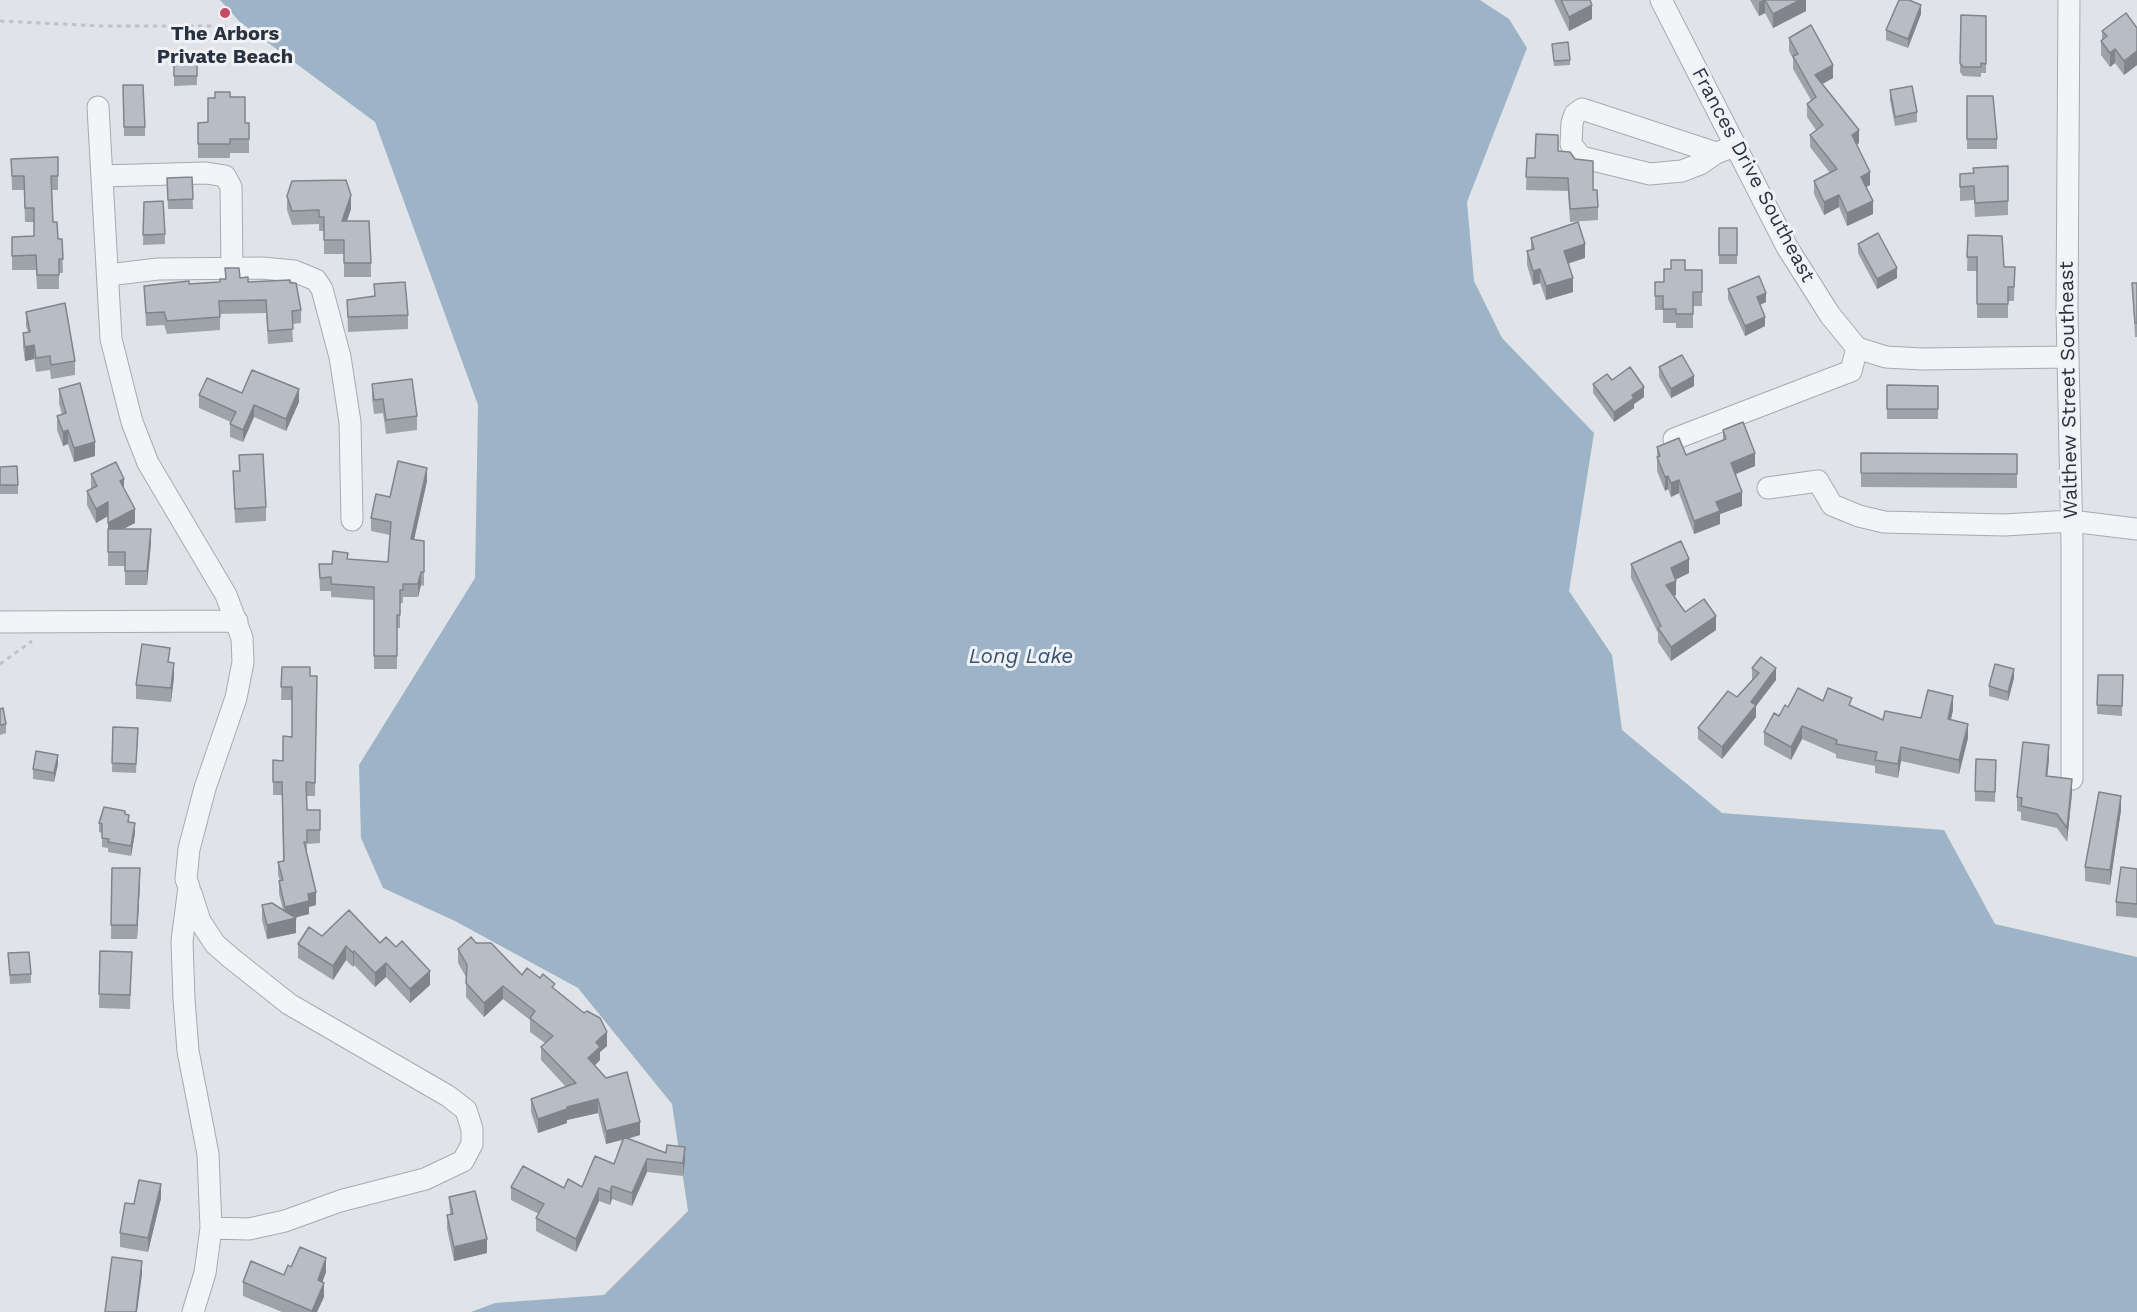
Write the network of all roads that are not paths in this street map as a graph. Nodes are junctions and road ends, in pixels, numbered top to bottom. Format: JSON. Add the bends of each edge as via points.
{"nodes":[{"id":1,"x":1661,"y":0,"type":"edge"},
{"id":2,"x":2069,"y":0,"type":"edge"},
{"id":3,"x":98,"y":107,"type":"dead end"},
{"id":4,"x":1726,"y":149,"type":"junction"},
{"id":5,"x":102,"y":176,"type":"junction"},
{"id":6,"x":232,"y":268,"type":"junction"},
{"id":7,"x":108,"y":275,"type":"junction"},
{"id":8,"x":1857,"y":348,"type":"junction"},
{"id":9,"x":2067,"y":357,"type":"junction"},
{"id":10,"x":1674,"y":439,"type":"edge"},
{"id":11,"x":1768,"y":488,"type":"dead end"},
{"id":12,"x":352,"y":520,"type":"dead end"},
{"id":13,"x":2071,"y":521,"type":"junction"},
{"id":14,"x":2137,"y":529,"type":"edge"},
{"id":15,"x":237,"y":621,"type":"junction"},
{"id":16,"x":0,"y":622,"type":"edge"},
{"id":17,"x":2072,"y":779,"type":"edge"},
{"id":18,"x":189,"y":886,"type":"junction"},
{"id":19,"x":211,"y":1228,"type":"junction"},
{"id":20,"x":193,"y":1312,"type":"edge"}],
"edges":[{"from":1,"to":4,"type":"street","name":"Frances Drive Southeast"},
{"from":2,"to":9,"type":"street","name":"Walthew Street Southeast"},
{"from":3,"to":5,"type":"street"},
{"from":4,"to":4,"type":"street","via":[[1682,171],[1650,174],[1581,157],[1571,144],[1572,123],[1582,108]]},
{"from":4,"to":8,"type":"street","name":"Frances Drive Southeast","via":[[1830,315]]},
{"from":5,"to":6,"type":"street","via":[[225,176],[231,187]]},
{"from":5,"to":7,"type":"street"},
{"from":6,"to":7,"type":"street","via":[[158,269]]},
{"from":6,"to":12,"type":"street","via":[[294,271],[316,280],[322,289],[340,357],[350,422]]},
{"from":7,"to":15,"type":"street","via":[[111,339],[132,422],[148,463],[173,510],[201,550]]},
{"from":8,"to":9,"type":"street","via":[[1886,357],[1922,359]]},
{"from":8,"to":10,"type":"street","via":[[1851,371]]},
{"from":9,"to":13,"type":"street","name":"Walthew Street Southeast"},
{"from":11,"to":13,"type":"street","via":[[1818,481],[1832,505],[1884,522],[2004,525]]},
{"from":13,"to":14,"type":"street"},
{"from":13,"to":17,"type":"street","name":"Walthew Street Southeast"},
{"from":15,"to":16,"type":"street"},
{"from":15,"to":18,"type":"street","via":[[243,662],[236,698],[189,849]]},
{"from":18,"to":19,"type":"street","via":[[182,941],[184,999],[188,1051],[208,1154]]},
{"from":18,"to":19,"type":"street","via":[[200,921],[215,944],[231,958],[289,1004],[448,1096],[466,1110],[472,1129],[472,1144],[464,1161],[425,1179],[276,1223],[249,1229]]},
{"from":19,"to":20,"type":"street","via":[[205,1273]]}]}
